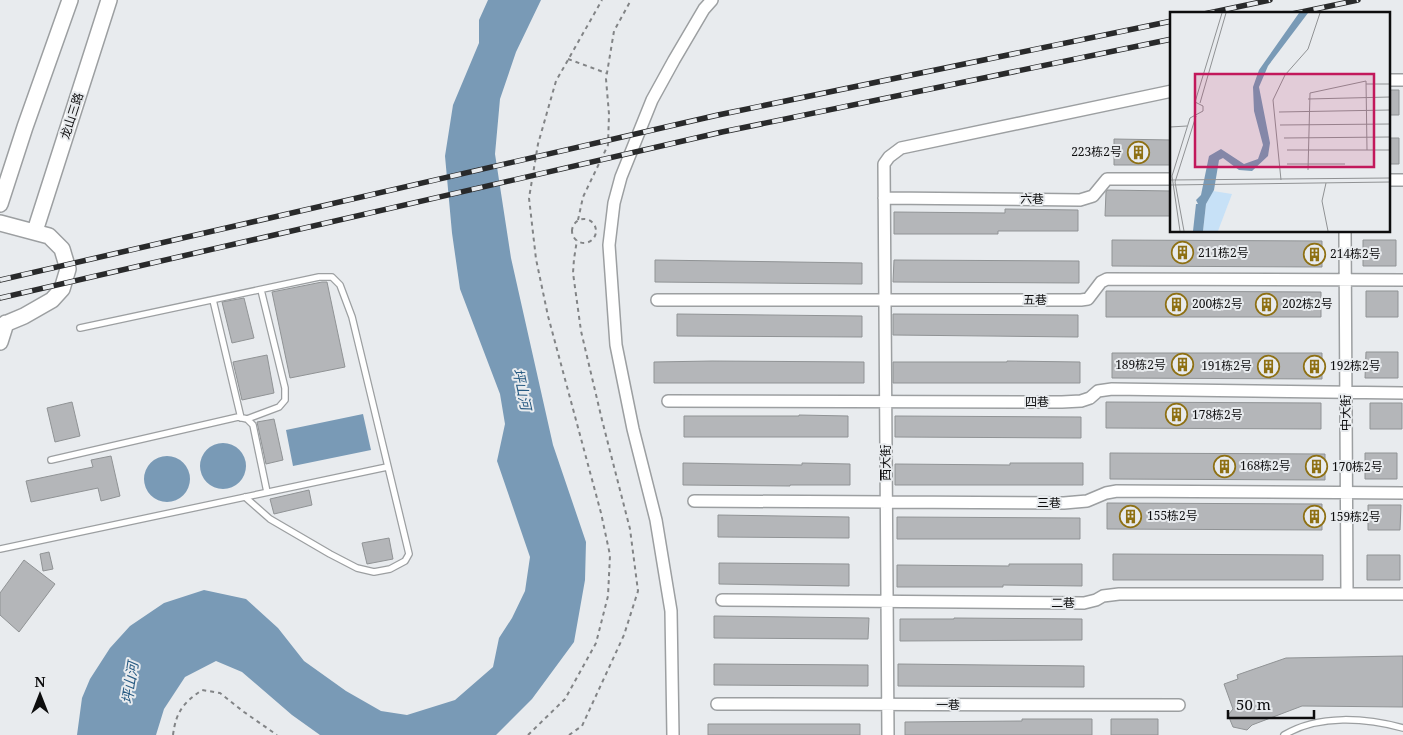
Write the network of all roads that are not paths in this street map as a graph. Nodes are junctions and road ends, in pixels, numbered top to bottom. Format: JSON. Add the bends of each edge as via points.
{"nodes":[{"id":1,"x":70,"y":0,"type":"edge"},
{"id":2,"x":109,"y":0,"type":"edge"},
{"id":3,"x":712,"y":0,"type":"edge"},
{"id":4,"x":1390,"y":80,"type":"edge"},
{"id":5,"x":1403,"y":80,"type":"edge"},
{"id":6,"x":1170,"y":92,"type":"edge"},
{"id":7,"x":1170,"y":180,"type":"edge"},
{"id":8,"x":1390,"y":180,"type":"edge"},
{"id":9,"x":1403,"y":180,"type":"edge"},
{"id":10,"x":884,"y":195,"type":"junction"},
{"id":11,"x":0,"y":204,"type":"edge"},
{"id":12,"x":0,"y":223,"type":"edge"},
{"id":13,"x":35,"y":232,"type":"junction"},
{"id":14,"x":1345,"y":232,"type":"edge"},
{"id":15,"x":1346,"y":279,"type":"junction"},
{"id":16,"x":1403,"y":280,"type":"edge"},
{"id":17,"x":261,"y":290,"type":"junction"},
{"id":18,"x":213,"y":300,"type":"junction"},
{"id":19,"x":657,"y":300,"type":"dead end"},
{"id":20,"x":885,"y":300,"type":"junction"},
{"id":21,"x":3,"y":324,"type":"edge"},
{"id":22,"x":80,"y":328,"type":"dead end"},
{"id":23,"x":0,"y":342,"type":"edge"},
{"id":24,"x":1346,"y":392,"type":"junction"},
{"id":25,"x":1403,"y":393,"type":"edge"},
{"id":26,"x":668,"y":401,"type":"dead end"},
{"id":27,"x":886,"y":401,"type":"junction"},
{"id":28,"x":244,"y":418,"type":"junction"},
{"id":29,"x":51,"y":460,"type":"dead end"},
{"id":30,"x":387,"y":466,"type":"junction"},
{"id":31,"x":268,"y":492,"type":"junction"},
{"id":32,"x":1346,"y":493,"type":"junction"},
{"id":33,"x":1403,"y":493,"type":"edge"},
{"id":34,"x":245,"y":497,"type":"junction"},
{"id":35,"x":694,"y":502,"type":"dead end"},
{"id":36,"x":886,"y":502,"type":"junction"},
{"id":37,"x":0,"y":549,"type":"edge"},
{"id":38,"x":1347,"y":594,"type":"junction"},
{"id":39,"x":1403,"y":594,"type":"edge"},
{"id":40,"x":722,"y":600,"type":"dead end"},
{"id":41,"x":887,"y":602,"type":"junction"},
{"id":42,"x":717,"y":704,"type":"dead end"},
{"id":43,"x":888,"y":704,"type":"junction"},
{"id":44,"x":1179,"y":705,"type":"dead end"},
{"id":45,"x":1403,"y":728,"type":"edge"},
{"id":46,"x":673,"y":735,"type":"edge"},
{"id":47,"x":888,"y":735,"type":"edge"},
{"id":48,"x":1284,"y":735,"type":"edge"}],
"edges":[{"from":1,"to":11,"type":"street"},
{"from":2,"to":13,"type":"street","name":"龙山三路"},
{"from":3,"to":46,"type":"street","via":[[652,100],[621,177],[609,246],[616,345],[656,520],[671,611]]},
{"from":4,"to":5,"type":"street"},
{"from":6,"to":10,"type":"street","name":"西大街","via":[[901,148],[884,164]]},
{"from":7,"to":10,"type":"street","name":"六巷","via":[[1107,179],[1093,196],[1080,200]]},
{"from":8,"to":9,"type":"street"},
{"from":10,"to":20,"type":"street","name":"西大街"},
{"from":12,"to":13,"type":"street"},
{"from":13,"to":21,"type":"street","via":[[49,236],[62,249],[68,269],[62,289],[52,300]]},
{"from":14,"to":15,"type":"street","name":"中大街"},
{"from":15,"to":16,"type":"street","name":"五巷"},
{"from":15,"to":20,"type":"street","name":"五巷","via":[[1107,279],[1088,299],[1081,300]]},
{"from":15,"to":24,"type":"street","name":"中大街"},
{"from":17,"to":18,"type":"lane"},
{"from":17,"to":28,"type":"lane","via":[[286,400],[278,407]]},
{"from":17,"to":30,"type":"lane","via":[[319,277],[332,277],[340,285],[352,317]]},
{"from":18,"to":22,"type":"lane"},
{"from":18,"to":28,"type":"lane"},
{"from":19,"to":20,"type":"street","name":"五巷"},
{"from":20,"to":27,"type":"street","name":"西大街"},
{"from":21,"to":23,"type":"street"},
{"from":24,"to":25,"type":"street","name":"四巷"},
{"from":24,"to":27,"type":"street","name":"四巷","via":[[1112,389],[1098,391],[1081,401]]},
{"from":24,"to":32,"type":"street","name":"中大街"},
{"from":26,"to":27,"type":"street","name":"四巷"},
{"from":27,"to":36,"type":"street","name":"西大街"},
{"from":28,"to":29,"type":"lane"},
{"from":28,"to":31,"type":"lane","via":[[252,425]]},
{"from":30,"to":31,"type":"lane"},
{"from":30,"to":34,"type":"lane","via":[[408,554],[405,561],[390,569],[374,572],[357,568],[270,518]]},
{"from":31,"to":34,"type":"lane"},
{"from":32,"to":33,"type":"street","name":"三巷"},
{"from":32,"to":36,"type":"street","name":"三巷","via":[[1117,491],[1087,502]]},
{"from":32,"to":38,"type":"street","name":"中大街"},
{"from":34,"to":37,"type":"lane"},
{"from":35,"to":36,"type":"street","name":"三巷"},
{"from":36,"to":41,"type":"street","name":"西大街"},
{"from":38,"to":39,"type":"street","name":"二巷"},
{"from":38,"to":41,"type":"street","name":"二巷","via":[[1119,594],[1084,603]]},
{"from":40,"to":41,"type":"street","name":"二巷"},
{"from":41,"to":43,"type":"street","name":"西大街"},
{"from":42,"to":43,"type":"street","name":"一巷"},
{"from":43,"to":44,"type":"street","name":"一巷"},
{"from":43,"to":47,"type":"street","name":"西大街"},
{"from":45,"to":48,"type":"lane","via":[[1367,720],[1325,721]]}]}
